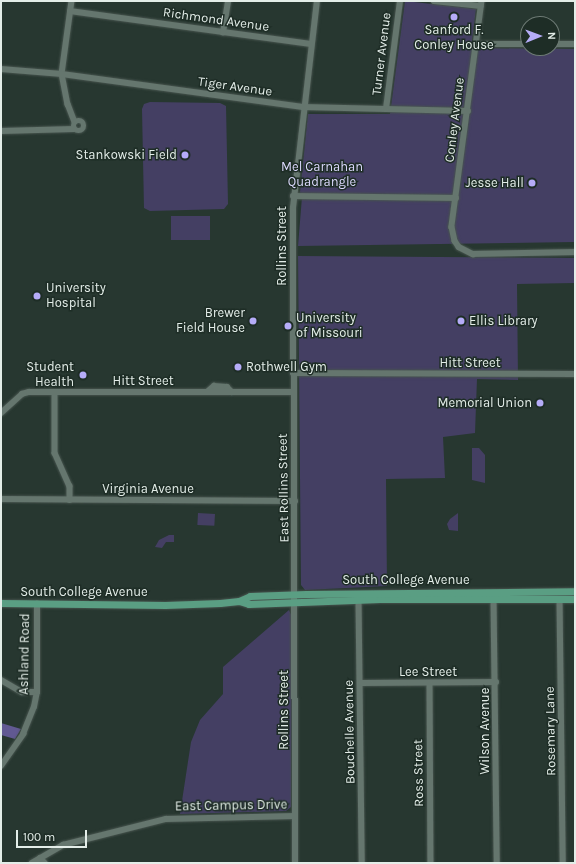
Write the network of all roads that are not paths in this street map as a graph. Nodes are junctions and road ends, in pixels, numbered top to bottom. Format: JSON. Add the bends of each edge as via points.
{"nodes":[{"id":1,"x":72,"y":1,"type":"edge"},
{"id":2,"x":228,"y":1,"type":"edge"},
{"id":3,"x":317,"y":1,"type":"edge"},
{"id":4,"x":400,"y":1,"type":"edge"},
{"id":5,"x":434,"y":1,"type":"edge"},
{"id":6,"x":481,"y":4,"type":"edge"},
{"id":7,"x":70,"y":12,"type":"junction"},
{"id":8,"x":223,"y":33,"type":"junction"},
{"id":9,"x":311,"y":44,"type":"junction"},
{"id":10,"x":476,"y":44,"type":"junction"},
{"id":11,"x":520,"y":44,"type":"edge"},
{"id":12,"x":560,"y":44,"type":"edge"},
{"id":13,"x":575,"y":44,"type":"edge"},
{"id":14,"x":1,"y":69,"type":"edge"},
{"id":15,"x":62,"y":74,"type":"junction"},
{"id":16,"x":303,"y":108,"type":"junction"},
{"id":17,"x":386,"y":109,"type":"junction"},
{"id":18,"x":468,"y":111,"type":"junction"},
{"id":19,"x":75,"y":122,"type":"junction"},
{"id":20,"x":74,"y":128,"type":"junction"},
{"id":21,"x":1,"y":130,"type":"edge"},
{"id":22,"x":293,"y":196,"type":"junction"},
{"id":23,"x":456,"y":198,"type":"junction"},
{"id":24,"x":575,"y":252,"type":"edge"},
{"id":25,"x":293,"y":373,"type":"junction"},
{"id":26,"x":575,"y":374,"type":"edge"},
{"id":27,"x":55,"y":392,"type":"junction"},
{"id":28,"x":294,"y":392,"type":"junction"},
{"id":29,"x":1,"y":412,"type":"edge"},
{"id":30,"x":1,"y":499,"type":"edge"},
{"id":31,"x":70,"y":500,"type":"junction"},
{"id":32,"x":295,"y":501,"type":"junction"},
{"id":33,"x":575,"y":591,"type":"edge"},
{"id":34,"x":295,"y":594,"type":"junction"},
{"id":35,"x":494,"y":599,"type":"junction"},
{"id":36,"x":560,"y":599,"type":"junction"},
{"id":37,"x":575,"y":599,"type":"edge"},
{"id":38,"x":358,"y":600,"type":"junction"},
{"id":39,"x":238,"y":601,"type":"junction"},
{"id":40,"x":295,"y":603,"type":"junction"},
{"id":41,"x":1,"y":604,"type":"edge"},
{"id":42,"x":37,"y":604,"type":"junction"},
{"id":43,"x":1,"y":680,"type":"edge"},
{"id":44,"x":496,"y":682,"type":"junction"},
{"id":45,"x":361,"y":683,"type":"junction"},
{"id":46,"x":430,"y":683,"type":"junction"},
{"id":47,"x":37,"y":692,"type":"junction"},
{"id":48,"x":1,"y":766,"type":"edge"},
{"id":49,"x":295,"y":816,"type":"junction"},
{"id":50,"x":40,"y":858,"type":"junction"},
{"id":51,"x":32,"y":863,"type":"edge"},
{"id":52,"x":45,"y":863,"type":"edge"},
{"id":53,"x":295,"y":863,"type":"edge"},
{"id":54,"x":362,"y":863,"type":"edge"},
{"id":55,"x":431,"y":863,"type":"edge"},
{"id":56,"x":497,"y":863,"type":"edge"},
{"id":57,"x":563,"y":863,"type":"edge"}],
"edges":[{"from":1,"to":7,"type":"street"},
{"from":2,"to":8,"type":"street"},
{"from":3,"to":9,"type":"street","name":"Rollins Street"},
{"from":4,"to":17,"type":"street","name":"Turner Avenue"},
{"from":5,"to":6,"type":"street"},
{"from":6,"to":10,"type":"street","name":"Conley Avenue"},
{"from":7,"to":8,"type":"street","name":"Richmond Avenue"},
{"from":7,"to":15,"type":"street"},
{"from":8,"to":9,"type":"street","name":"Richmond Avenue"},
{"from":9,"to":16,"type":"street","name":"Rollins Street"},
{"from":10,"to":11,"type":"street"},
{"from":10,"to":18,"type":"street","name":"Conley Avenue"},
{"from":12,"to":13,"type":"street"},
{"from":14,"to":15,"type":"street","name":"Tiger Avenue"},
{"from":15,"to":16,"type":"street","name":"Tiger Avenue"},
{"from":15,"to":19,"type":"street","via":[[68,104]]},
{"from":16,"to":17,"type":"street","name":"Tiger Avenue"},
{"from":16,"to":22,"type":"street","name":"Rollins Street"},
{"from":17,"to":18,"type":"street","name":"Tiger Avenue"},
{"from":18,"to":23,"type":"street","name":"Conley Avenue"},
{"from":19,"to":20,"type":"street"},
{"from":19,"to":20,"type":"street","via":[[81,122],[84,127],[79,131]]},
{"from":20,"to":21,"type":"street"},
{"from":22,"to":23,"type":"street"},
{"from":22,"to":25,"type":"street","name":"Rollins Street"},
{"from":23,"to":24,"type":"street","name":"Conley Avenue","via":[[452,227],[455,241],[459,247],[473,254]]},
{"from":25,"to":26,"type":"street","name":"Hitt Street"},
{"from":25,"to":28,"type":"street","name":"East Rollins Street"},
{"from":27,"to":28,"type":"street","name":"Hitt Street"},
{"from":27,"to":29,"type":"street","name":"Hitt Street","via":[[25,392]]},
{"from":27,"to":31,"type":"street","via":[[55,453],[70,486]]},
{"from":28,"to":32,"type":"street","name":"East Rollins Street"},
{"from":30,"to":31,"type":"street","name":"Virginia Avenue"},
{"from":31,"to":32,"type":"street","name":"Virginia Avenue"},
{"from":32,"to":34,"type":"street","name":"East Rollins Street"},
{"from":33,"to":34,"type":"main road","name":"South College Avenue"},
{"from":34,"to":39,"type":"main road","name":"South College Avenue","via":[[250,596]]},
{"from":34,"to":40,"type":"street","name":"East Rollins Street"},
{"from":35,"to":36,"type":"main road","name":"South College Avenue"},
{"from":35,"to":38,"type":"main road","name":"South College Avenue"},
{"from":35,"to":44,"type":"street","name":"Wilson Avenue"},
{"from":36,"to":37,"type":"main road","name":"South College Avenue"},
{"from":36,"to":57,"type":"street","name":"Rosemary Lane"},
{"from":38,"to":40,"type":"main road","name":"South College Avenue"},
{"from":38,"to":45,"type":"street","name":"Bouchelle Avenue"},
{"from":39,"to":40,"type":"main road","name":"South College Avenue","via":[[249,604]]},
{"from":39,"to":42,"type":"main road","name":"South College Avenue","via":[[165,605]]},
{"from":40,"to":49,"type":"street","name":"Rollins Street"},
{"from":41,"to":42,"type":"main road","name":"South College Avenue"},
{"from":42,"to":47,"type":"street","name":"Ashland Road"},
{"from":43,"to":47,"type":"street","via":[[22,692]]},
{"from":44,"to":46,"type":"street","name":"Lee Street"},
{"from":44,"to":56,"type":"street","name":"Wilson Avenue"},
{"from":45,"to":46,"type":"street","name":"Lee Street"},
{"from":45,"to":54,"type":"street","name":"Bouchelle Avenue"},
{"from":46,"to":55,"type":"street","name":"Ross Street"},
{"from":47,"to":48,"type":"street","name":"Ashland Road","via":[[29,721]]},
{"from":49,"to":50,"type":"street","name":"East Campus Drive","via":[[166,819],[76,840],[58,846]]},
{"from":49,"to":53,"type":"street"},
{"from":50,"to":51,"type":"street","name":"East Campus Drive"},
{"from":50,"to":52,"type":"street"}]}
